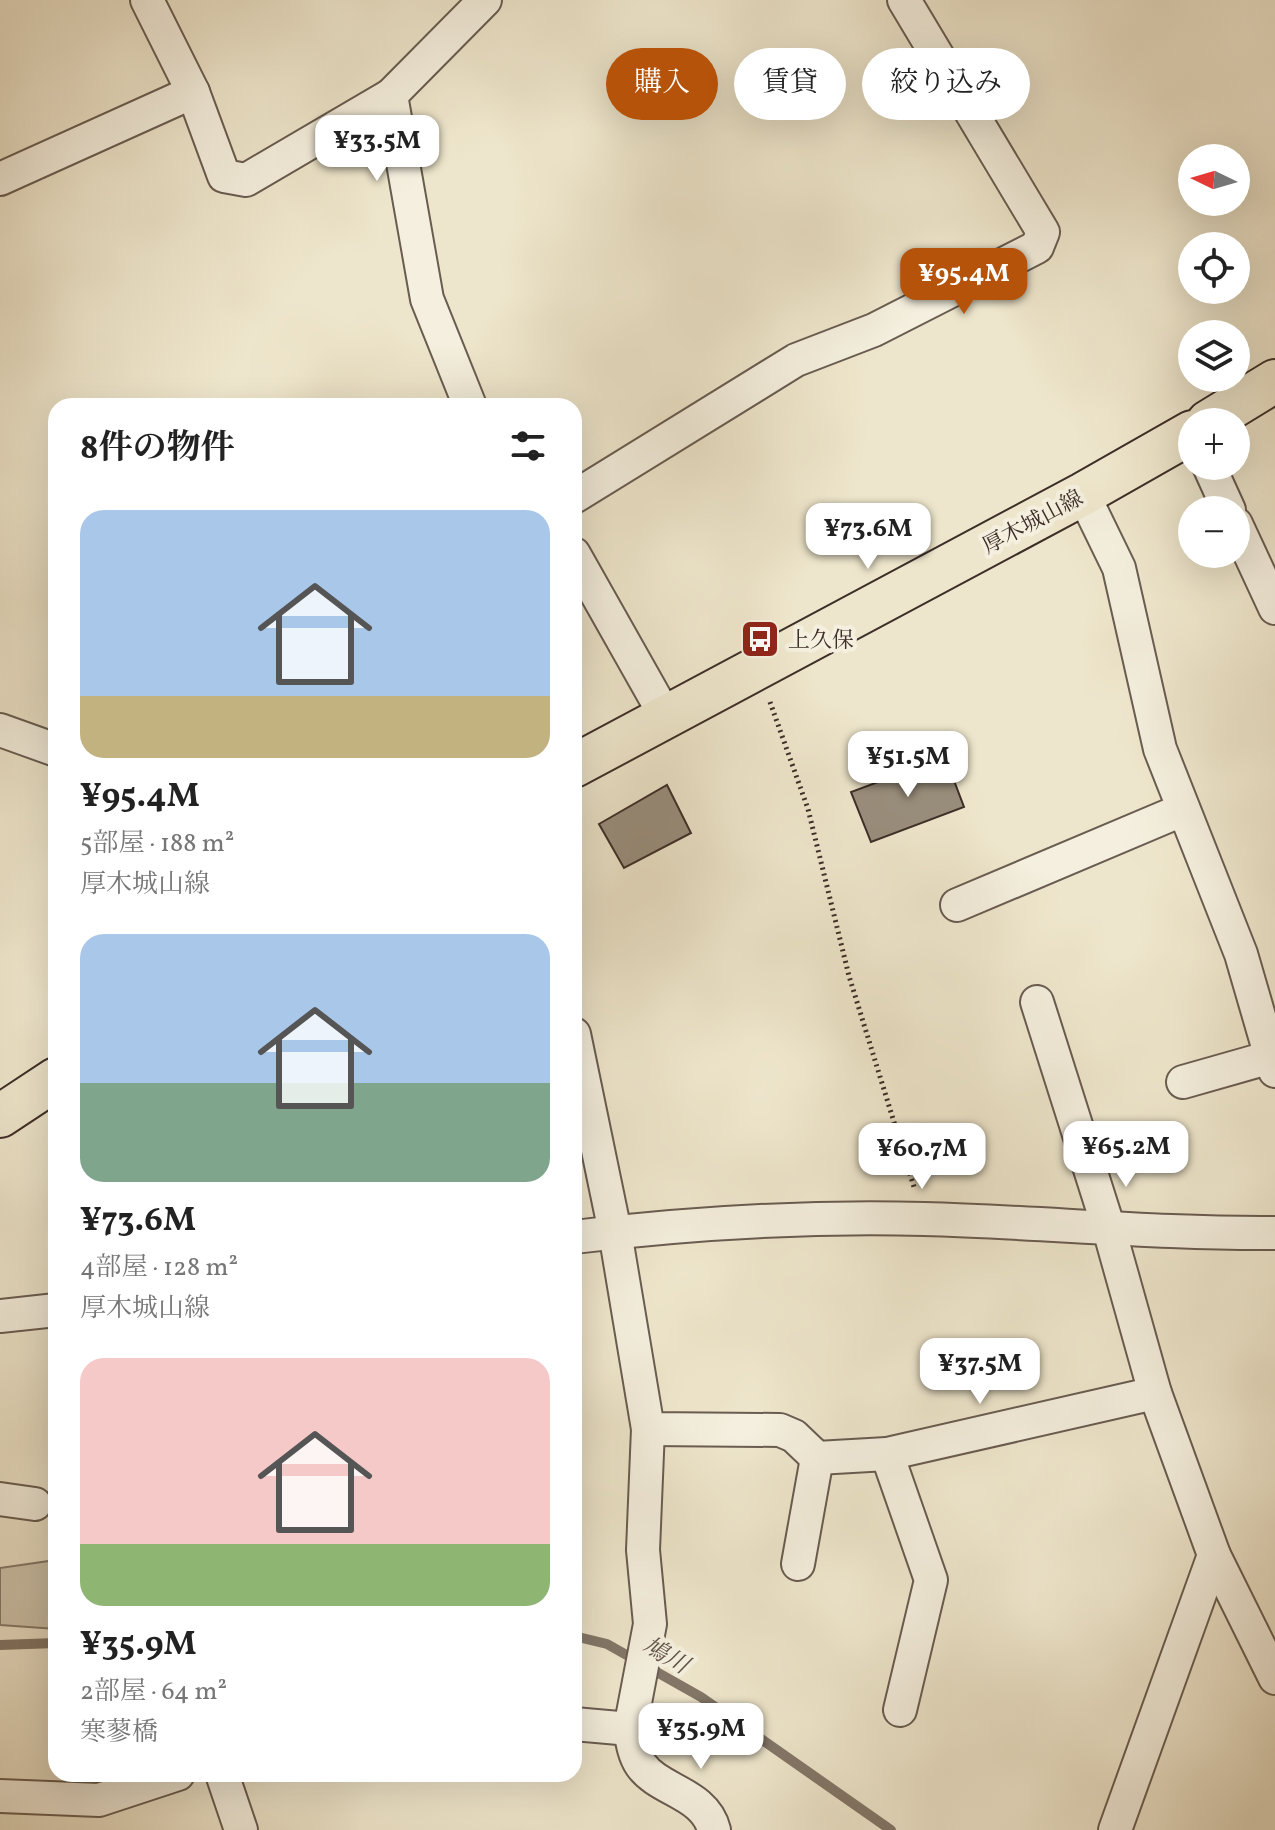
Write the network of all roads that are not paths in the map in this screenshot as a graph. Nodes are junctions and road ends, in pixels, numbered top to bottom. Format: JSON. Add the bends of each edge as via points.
{"nodes":[{"id":1,"x":147,"y":0,"type":"edge"},
{"id":2,"x":485,"y":0,"type":"edge"},
{"id":3,"x":904,"y":0,"type":"edge"},
{"id":4,"x":193,"y":92,"type":"junction"},
{"id":5,"x":391,"y":95,"type":"junction"},
{"id":6,"x":0,"y":179,"type":"edge"},
{"id":7,"x":1275,"y":381,"type":"edge"},
{"id":8,"x":467,"y":398,"type":"edge"},
{"id":9,"x":1231,"y":408,"type":"edge"},
{"id":10,"x":1178,"y":440,"type":"edge"},
{"id":11,"x":582,"y":492,"type":"edge"},
{"id":12,"x":1083,"y":494,"type":"junction"},
{"id":13,"x":1250,"y":554,"type":"edge"},
{"id":14,"x":582,"y":568,"type":"edge"},
{"id":15,"x":1275,"y":608,"type":"edge"},
{"id":16,"x":666,"y":717,"type":"junction"},
{"id":17,"x":0,"y":730,"type":"edge"},
{"id":18,"x":48,"y":747,"type":"edge"},
{"id":19,"x":582,"y":762,"type":"edge"},
{"id":20,"x":1182,"y":810,"type":"junction"},
{"id":21,"x":957,"y":905,"type":"dead end"},
{"id":22,"x":1037,"y":1002,"type":"dead end"},
{"id":23,"x":1273,"y":1064,"type":"edge"},
{"id":24,"x":582,"y":1073,"type":"edge"},
{"id":25,"x":1183,"y":1082,"type":"dead end"},
{"id":26,"x":48,"y":1084,"type":"edge"},
{"id":27,"x":0,"y":1116,"type":"edge"},
{"id":28,"x":1109,"y":1229,"type":"junction"},
{"id":29,"x":615,"y":1232,"type":"junction"},
{"id":30,"x":1275,"y":1233,"type":"edge"},
{"id":31,"x":582,"y":1236,"type":"edge"},
{"id":32,"x":48,"y":1311,"type":"edge"},
{"id":33,"x":0,"y":1316,"type":"edge"},
{"id":34,"x":1155,"y":1393,"type":"junction"},
{"id":35,"x":648,"y":1429,"type":"junction"},
{"id":36,"x":887,"y":1454,"type":"junction"},
{"id":37,"x":817,"y":1458,"type":"junction"},
{"id":38,"x":0,"y":1499,"type":"edge"},
{"id":39,"x":35,"y":1504,"type":"dead end"},
{"id":40,"x":1214,"y":1555,"type":"junction"},
{"id":41,"x":798,"y":1564,"type":"dead end"},
{"id":42,"x":1275,"y":1678,"type":"edge"},
{"id":43,"x":900,"y":1710,"type":"dead end"},
{"id":44,"x":633,"y":1718,"type":"junction"},
{"id":45,"x":582,"y":1723,"type":"edge"},
{"id":46,"x":154,"y":1782,"type":"edge"},
{"id":47,"x":225,"y":1782,"type":"edge"},
{"id":48,"x":0,"y":1796,"type":"edge"},
{"id":49,"x":241,"y":1830,"type":"edge"},
{"id":50,"x":714,"y":1830,"type":"edge"},
{"id":51,"x":1115,"y":1830,"type":"edge"}],
"edges":[{"from":1,"to":4,"type":"street"},
{"from":2,"to":5,"type":"street"},
{"from":3,"to":11,"type":"street","via":[[1043,232],[1037,247],[874,330],[796,360]]},
{"from":4,"to":5,"type":"street","via":[[224,176],[246,180]]},
{"from":4,"to":6,"type":"street"},
{"from":5,"to":8,"type":"street","via":[[427,299]]},
{"from":7,"to":9,"type":"main road"},
{"from":10,"to":12,"type":"main road","name":"厚木城山線"},
{"from":12,"to":16,"type":"main road","name":"厚木城山線"},
{"from":12,"to":20,"type":"street","via":[[1119,568],[1160,749]]},
{"from":13,"to":15,"type":"street"},
{"from":14,"to":16,"type":"street"},
{"from":16,"to":19,"type":"main road","name":"厚木城山線"},
{"from":17,"to":18,"type":"street"},
{"from":20,"to":21,"type":"street"},
{"from":20,"to":23,"type":"street","via":[[1241,954]]},
{"from":22,"to":28,"type":"street"},
{"from":23,"to":25,"type":"street"},
{"from":24,"to":29,"type":"street"},
{"from":26,"to":27,"type":"main road"},
{"from":28,"to":29,"type":"street","via":[[923,1219],[751,1221]]},
{"from":28,"to":30,"type":"street"},
{"from":28,"to":34,"type":"street"},
{"from":29,"to":31,"type":"street"},
{"from":29,"to":35,"type":"street"},
{"from":32,"to":33,"type":"street"},
{"from":34,"to":36,"type":"street"},
{"from":34,"to":40,"type":"street"},
{"from":35,"to":37,"type":"street","via":[[780,1430]]},
{"from":35,"to":44,"type":"street","via":[[643,1550],[650,1624]]},
{"from":36,"to":37,"type":"street"},
{"from":36,"to":43,"type":"street","via":[[931,1580]]},
{"from":37,"to":41,"type":"street"},
{"from":38,"to":39,"type":"street"},
{"from":40,"to":42,"type":"street"},
{"from":40,"to":51,"type":"street"},
{"from":44,"to":45,"type":"street"},
{"from":44,"to":50,"type":"street","via":[[642,1767],[687,1795],[712,1819]]},
{"from":46,"to":48,"type":"street","via":[[99,1800]]},
{"from":47,"to":49,"type":"street"}]}
